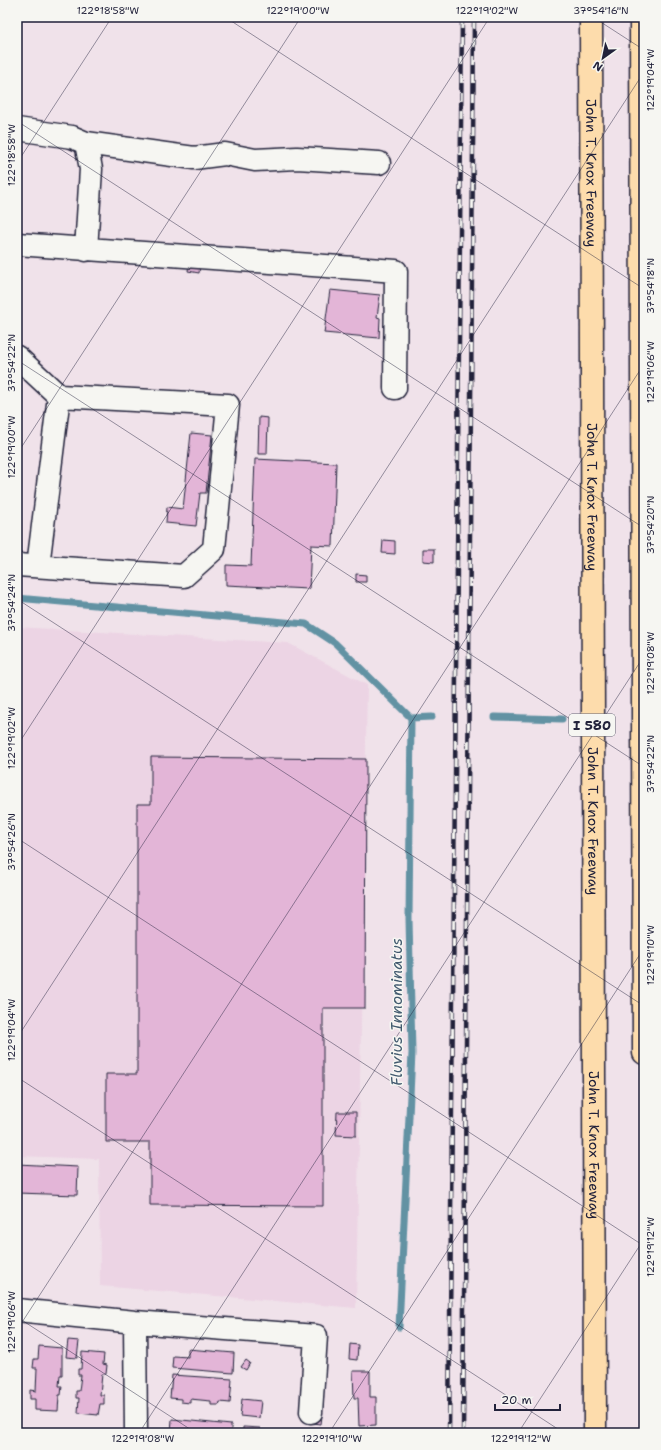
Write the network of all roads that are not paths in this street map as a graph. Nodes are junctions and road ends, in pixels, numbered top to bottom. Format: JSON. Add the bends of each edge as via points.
{"nodes":[{"id":1,"x":591,"y":17,"type":"edge"},
{"id":2,"x":641,"y":17,"type":"edge"},
{"id":3,"x":17,"y":129,"type":"edge"},
{"id":4,"x":86,"y":143,"type":"junction"},
{"id":5,"x":379,"y":163,"type":"dead end"},
{"id":6,"x":17,"y":244,"type":"edge"},
{"id":7,"x":86,"y":250,"type":"junction"},
{"id":8,"x":17,"y":357,"type":"edge"},
{"id":9,"x":395,"y":388,"type":"dead end"},
{"id":10,"x":59,"y":396,"type":"junction"},
{"id":11,"x":28,"y":566,"type":"edge"},
{"id":12,"x":644,"y":1053,"type":"edge"},
{"id":13,"x":17,"y":1310,"type":"edge"},
{"id":14,"x":135,"y":1322,"type":"junction"},
{"id":15,"x":311,"y":1412,"type":"dead end"},
{"id":16,"x":136,"y":1433,"type":"edge"},
{"id":17,"x":594,"y":1433,"type":"edge"}],
"edges":[{"from":1,"to":17,"type":"highway","name":"John T. Knox Freeway","number":"I 580"},
{"from":2,"to":12,"type":"highway"},
{"from":3,"to":4,"type":"street","via":[[72,137]]},
{"from":4,"to":5,"type":"street","via":[[194,158],[225,154],[255,160],[297,158]]},
{"from":4,"to":7,"type":"street","via":[[91,168]]},
{"from":6,"to":7,"type":"street"},
{"from":7,"to":9,"type":"street","via":[[396,270]]},
{"from":8,"to":10,"type":"street"},
{"from":10,"to":11,"type":"street"},
{"from":10,"to":11,"type":"street","via":[[228,405],[214,549],[184,576]]},
{"from":13,"to":14,"type":"street"},
{"from":14,"to":15,"type":"street","via":[[316,1336]]},
{"from":14,"to":16,"type":"street"}]}
